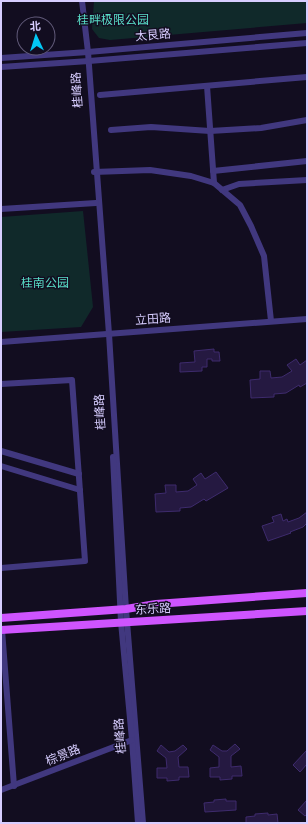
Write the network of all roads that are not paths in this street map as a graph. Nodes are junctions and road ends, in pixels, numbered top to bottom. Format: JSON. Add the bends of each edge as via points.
{"nodes":[{"id":1,"x":82,"y":1,"type":"edge"},
{"id":2,"x":307,"y":33,"type":"edge"},
{"id":3,"x":307,"y":43,"type":"edge"},
{"id":4,"x":87,"y":52,"type":"junction"},
{"id":5,"x":1,"y":58,"type":"edge"},
{"id":6,"x":87,"y":62,"type":"junction"},
{"id":7,"x":1,"y":67,"type":"edge"},
{"id":8,"x":307,"y":77,"type":"edge"},
{"id":9,"x":207,"y":86,"type":"junction"},
{"id":10,"x":100,"y":95,"type":"dead end"},
{"id":11,"x":307,"y":120,"type":"edge"},
{"id":12,"x":111,"y":130,"type":"dead end"},
{"id":13,"x":210,"y":131,"type":"junction"},
{"id":14,"x":307,"y":161,"type":"edge"},
{"id":15,"x":213,"y":171,"type":"junction"},
{"id":16,"x":95,"y":172,"type":"junction"},
{"id":17,"x":307,"y":180,"type":"edge"},
{"id":18,"x":214,"y":183,"type":"junction"},
{"id":19,"x":222,"y":190,"type":"junction"},
{"id":20,"x":96,"y":203,"type":"junction"},
{"id":21,"x":1,"y":209,"type":"edge"},
{"id":22,"x":307,"y":318,"type":"edge"},
{"id":23,"x":271,"y":321,"type":"junction"},
{"id":24,"x":108,"y":334,"type":"junction"},
{"id":25,"x":1,"y":342,"type":"edge"},
{"id":26,"x":1,"y":384,"type":"edge"},
{"id":27,"x":1,"y":451,"type":"edge"},
{"id":28,"x":1,"y":466,"type":"edge"},
{"id":29,"x":79,"y":474,"type":"junction"},
{"id":30,"x":80,"y":490,"type":"junction"},
{"id":31,"x":1,"y":568,"type":"edge"},
{"id":32,"x":307,"y":593,"type":"edge"},
{"id":33,"x":123,"y":609,"type":"junction"},
{"id":34,"x":307,"y":611,"type":"edge"},
{"id":35,"x":1,"y":618,"type":"edge"},
{"id":36,"x":124,"y":622,"type":"junction"},
{"id":37,"x":2,"y":630,"type":"edge"},
{"id":38,"x":132,"y":740,"type":"junction"},
{"id":39,"x":14,"y":786,"type":"junction"},
{"id":40,"x":1,"y":790,"type":"edge"},
{"id":41,"x":138,"y":823,"type":"edge"},
{"id":42,"x":143,"y":823,"type":"edge"}],
"edges":[{"from":1,"to":4,"type":"street"},
{"from":2,"to":4,"type":"street","name":"太艮路"},
{"from":3,"to":6,"type":"street","name":"太艮路"},
{"from":4,"to":5,"type":"street","name":"太艮路"},
{"from":4,"to":6,"type":"street","name":"桂峰路"},
{"from":6,"to":7,"type":"street","name":"太艮路"},
{"from":6,"to":16,"type":"street","name":"桂峰路"},
{"from":8,"to":9,"type":"street"},
{"from":9,"to":10,"type":"street"},
{"from":9,"to":13,"type":"street"},
{"from":11,"to":13,"type":"street","via":[[261,128]]},
{"from":12,"to":13,"type":"street","via":[[152,127]]},
{"from":13,"to":15,"type":"street"},
{"from":14,"to":15,"type":"street"},
{"from":15,"to":18,"type":"street"},
{"from":16,"to":18,"type":"street","via":[[150,170],[191,176]]},
{"from":16,"to":20,"type":"street","name":"桂峰路"},
{"from":16,"to":24,"type":"street"},
{"from":17,"to":19,"type":"street","via":[[239,184]]},
{"from":18,"to":19,"type":"street"},
{"from":19,"to":23,"type":"street","via":[[240,205],[264,256]]},
{"from":20,"to":21,"type":"street"},
{"from":20,"to":24,"type":"street","name":"桂峰路"},
{"from":22,"to":23,"type":"street","name":"立田路"},
{"from":23,"to":24,"type":"street","name":"立田路"},
{"from":24,"to":25,"type":"street","name":"立田路"},
{"from":24,"to":33,"type":"street","name":"桂峰路"},
{"from":26,"to":29,"type":"street","via":[[72,380]]},
{"from":27,"to":29,"type":"street"},
{"from":28,"to":30,"type":"street"},
{"from":29,"to":30,"type":"street"},
{"from":30,"to":31,"type":"street","via":[[84,561]]},
{"from":32,"to":33,"type":"main road","name":"东乐路","via":[[156,604]]},
{"from":33,"to":35,"type":"main road","name":"东乐路"},
{"from":33,"to":36,"type":"street","name":"桂峰路"},
{"from":34,"to":36,"type":"main road","name":"东乐路"},
{"from":36,"to":37,"type":"main road","name":"东乐路"},
{"from":36,"to":38,"type":"street","name":"桂峰路"},
{"from":36,"to":42,"type":"street"},
{"from":37,"to":39,"type":"street"},
{"from":38,"to":39,"type":"street","name":"棕景路"},
{"from":38,"to":41,"type":"street","name":"桂峰路"},
{"from":39,"to":40,"type":"street","name":"棕景路"}]}
